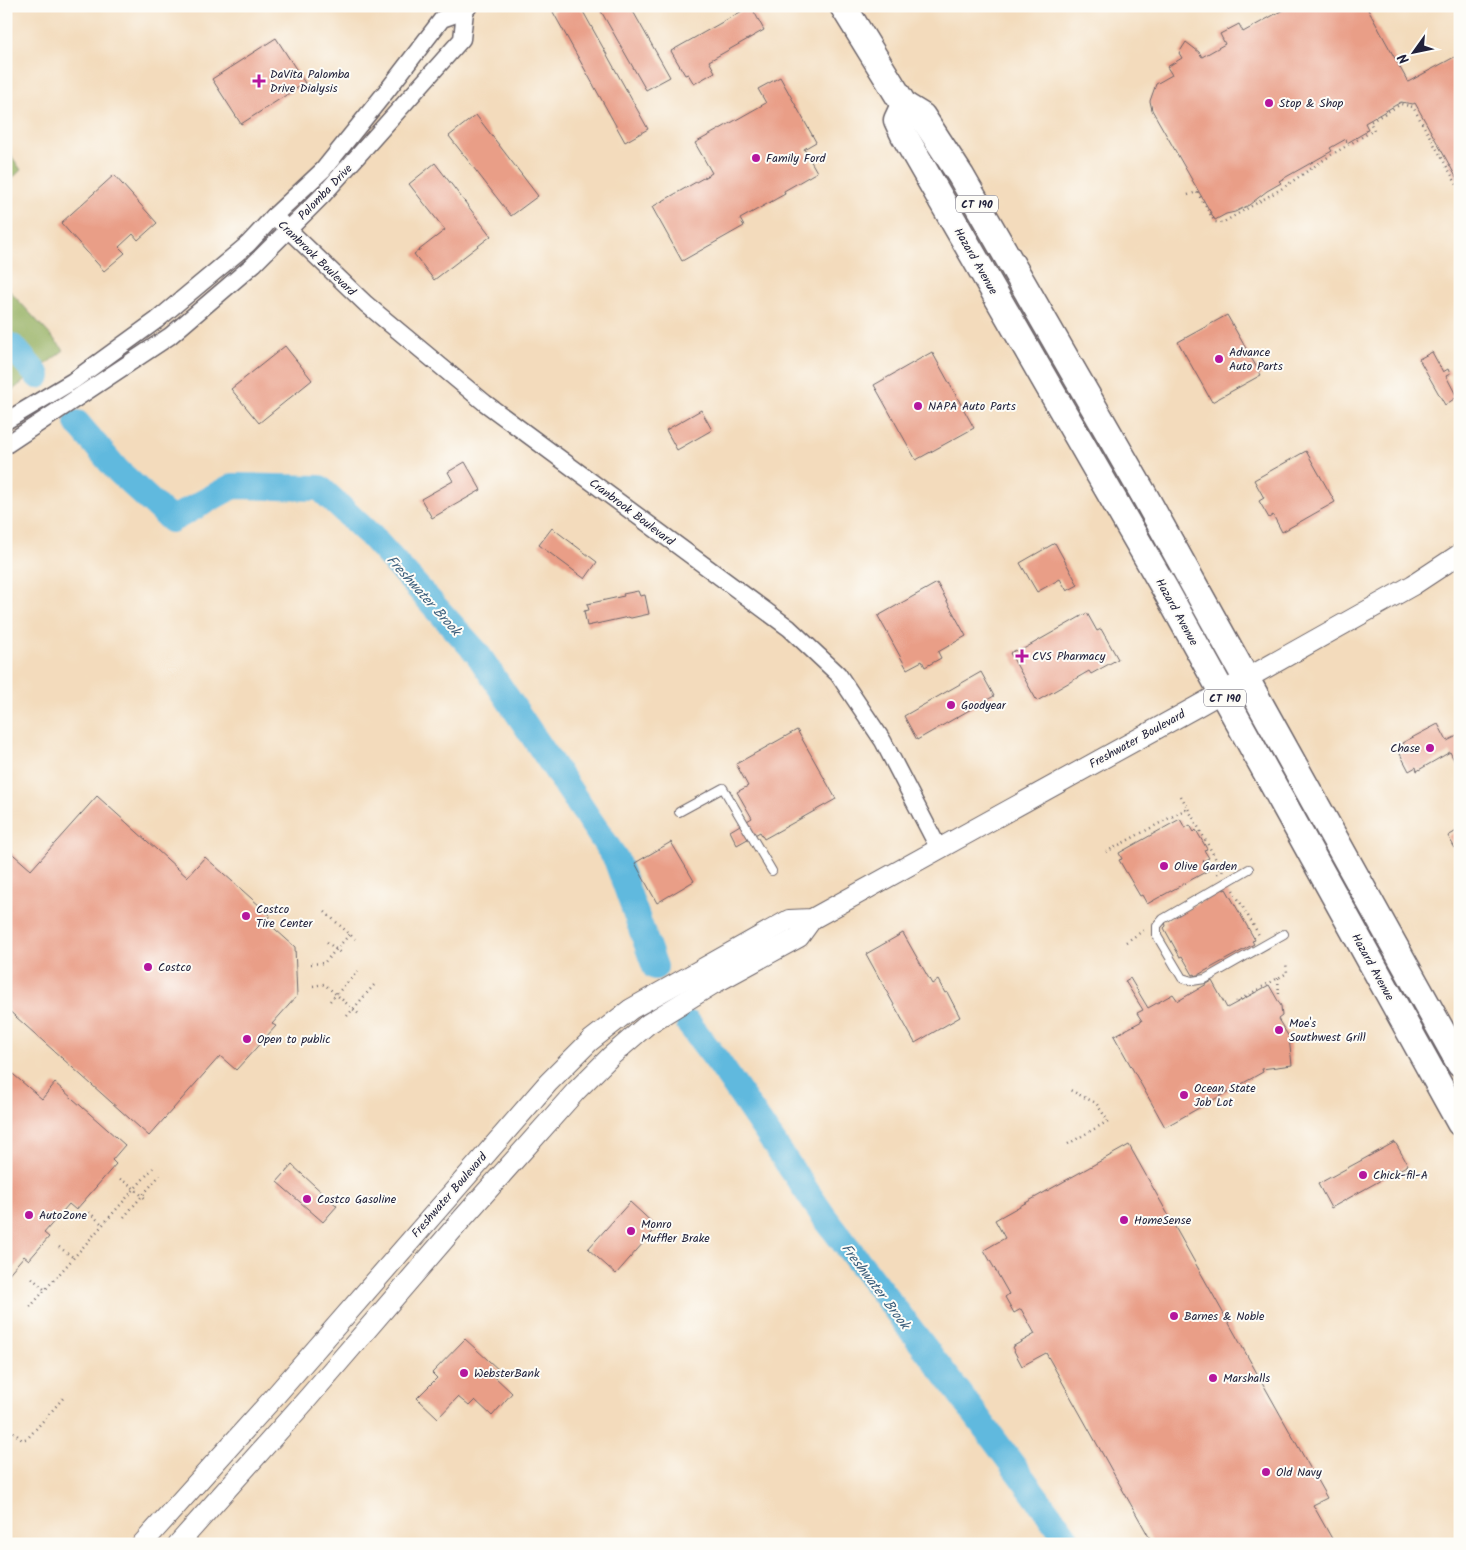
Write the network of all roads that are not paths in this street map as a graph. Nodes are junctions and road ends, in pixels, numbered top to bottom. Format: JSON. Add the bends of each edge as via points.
{"nodes":[{"id":1,"x":843,"y":6,"type":"edge"},
{"id":2,"x":467,"y":8,"type":"edge"},
{"id":3,"x":904,"y":105,"type":"junction"},
{"id":4,"x":274,"y":216,"type":"junction"},
{"id":5,"x":288,"y":230,"type":"junction"},
{"id":6,"x":986,"y":276,"type":"junction"},
{"id":7,"x":1040,"y":312,"type":"junction"},
{"id":8,"x":117,"y":349,"type":"junction"},
{"id":9,"x":126,"y":365,"type":"junction"},
{"id":10,"x":6,"y":421,"type":"edge"},
{"id":11,"x":6,"y":445,"type":"edge"},
{"id":12,"x":1460,"y":554,"type":"edge"},
{"id":13,"x":1246,"y":678,"type":"junction"},
{"id":14,"x":1222,"y":692,"type":"junction"},
{"id":15,"x":680,"y":812,"type":"dead end"},
{"id":16,"x":939,"y":849,"type":"junction"},
{"id":17,"x":1249,"y":869,"type":"dead end"},
{"id":18,"x":772,"y":871,"type":"dead end"},
{"id":19,"x":812,"y":919,"type":"junction"},
{"id":20,"x":1284,"y":934,"type":"dead end"},
{"id":21,"x":1455,"y":1054,"type":"edge"},
{"id":22,"x":1427,"y":1064,"type":"junction"},
{"id":23,"x":1460,"y":1123,"type":"edge"},
{"id":24,"x":443,"y":1202,"type":"junction"},
{"id":25,"x":462,"y":1220,"type":"junction"},
{"id":26,"x":153,"y":1540,"type":"edge"},
{"id":27,"x":178,"y":1544,"type":"edge"}],
"edges":[{"from":1,"to":3,"type":"main road","number":"CT 190"},
{"from":2,"to":4,"type":"street","name":"Palomba Drive","via":[[442,19],[322,170]]},
{"from":2,"to":5,"type":"street","name":"Palomba Drive","via":[[462,39],[343,174]]},
{"from":3,"to":6,"type":"main road","name":"Hazard Avenue","number":"CT 190","via":[[897,120],[904,136]]},
{"from":3,"to":7,"type":"main road","number":"CT 190","via":[[926,122]]},
{"from":4,"to":5,"type":"street","name":"Cranbrook Boulevard"},
{"from":4,"to":8,"type":"street","name":"Palomba Drive","via":[[226,263]]},
{"from":5,"to":9,"type":"street","name":"Palomba Drive","via":[[254,264],[170,336]]},
{"from":5,"to":16,"type":"street","name":"Cranbrook Boulevard","via":[[366,304],[485,403],[789,628],[838,674],[883,741]]},
{"from":6,"to":7,"type":"main road","via":[[1010,299]]},
{"from":6,"to":14,"type":"main road","name":"Hazard Avenue","number":"CT 190"},
{"from":7,"to":13,"type":"main road","number":"CT 190"},
{"from":8,"to":9,"type":"street"},
{"from":8,"to":10,"type":"street","name":"Palomba Drive","via":[[74,381]]},
{"from":9,"to":11,"type":"street","name":"Palomba Drive"},
{"from":12,"to":13,"type":"street","name":"Freshwater Boulevard"},
{"from":13,"to":14,"type":"street","name":"Freshwater Boulevard"},
{"from":13,"to":21,"type":"main road","number":"CT 190"},
{"from":14,"to":16,"type":"street","name":"Freshwater Boulevard"},
{"from":14,"to":22,"type":"main road","name":"Hazard Avenue","number":"CT 190"},
{"from":15,"to":18,"type":"lane","via":[[723,788]]},
{"from":16,"to":19,"type":"street","name":"Freshwater Boulevard"},
{"from":17,"to":20,"type":"lane","via":[[1163,918],[1157,926],[1157,936],[1182,978],[1192,981],[1205,979]]},
{"from":19,"to":24,"type":"street","name":"Freshwater Boulevard","via":[[789,920],[631,1009],[590,1041],[548,1083]]},
{"from":19,"to":25,"type":"street","name":"Freshwater Boulevard","via":[[799,938],[713,984],[648,1024],[576,1091]]},
{"from":21,"to":22,"type":"main road"},
{"from":22,"to":23,"type":"main road","name":"Hazard Avenue","number":"CT 190"},
{"from":24,"to":25,"type":"street"},
{"from":24,"to":26,"type":"street","name":"Freshwater Boulevard"},
{"from":25,"to":27,"type":"street","name":"Freshwater Boulevard"}]}
